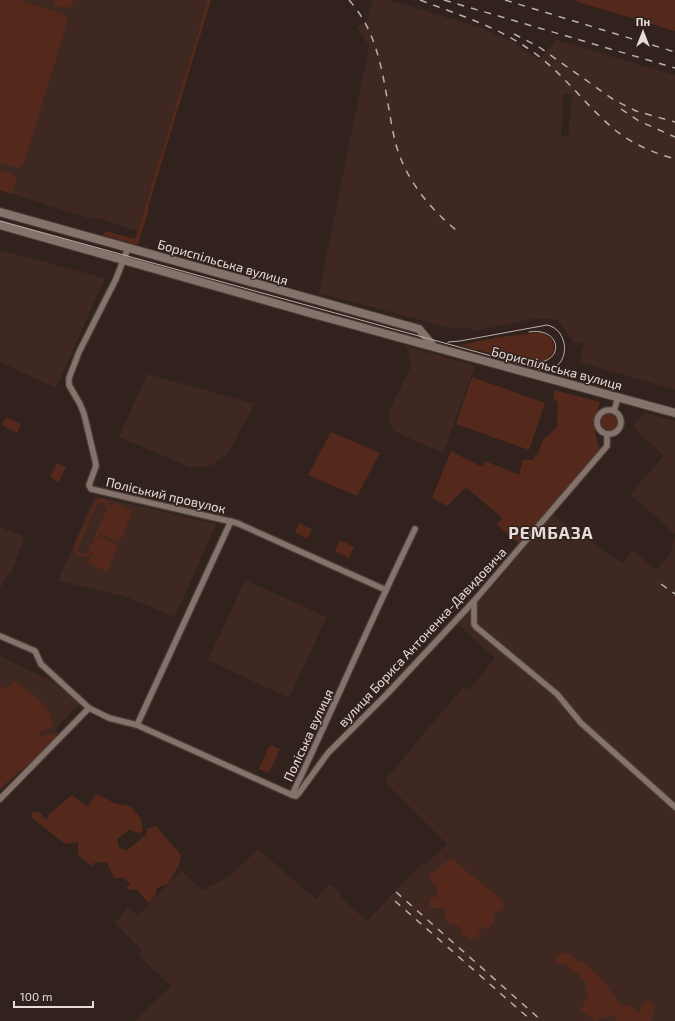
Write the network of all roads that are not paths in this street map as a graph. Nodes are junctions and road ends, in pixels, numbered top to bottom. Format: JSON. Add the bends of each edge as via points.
{"nodes":[{"id":1,"x":0,"y":212,"type":"edge"},
{"id":2,"x":0,"y":225,"type":"edge"},
{"id":3,"x":128,"y":248,"type":"junction"},
{"id":4,"x":123,"y":260,"type":"junction"},
{"id":5,"x":433,"y":346,"type":"junction"},
{"id":6,"x":618,"y":397,"type":"junction"},
{"id":7,"x":614,"y":412,"type":"junction"},
{"id":8,"x":675,"y":413,"type":"edge"},
{"id":9,"x":607,"y":434,"type":"junction"},
{"id":10,"x":231,"y":521,"type":"junction"},
{"id":11,"x":415,"y":530,"type":"dead end"},
{"id":12,"x":386,"y":590,"type":"junction"},
{"id":13,"x":474,"y":601,"type":"junction"},
{"id":14,"x":0,"y":636,"type":"edge"},
{"id":15,"x":89,"y":708,"type":"junction"},
{"id":16,"x":137,"y":725,"type":"junction"},
{"id":17,"x":292,"y":795,"type":"junction"},
{"id":18,"x":0,"y":799,"type":"edge"},
{"id":19,"x":675,"y":807,"type":"edge"}],
"edges":[{"from":1,"to":3,"type":"main road","name":"Бориспільська вулиця"},
{"from":2,"to":4,"type":"main road","name":"Бориспільська вулиця"},
{"from":3,"to":4,"type":"street","name":"Поліський провулок"},
{"from":3,"to":5,"type":"main road","name":"Бориспільська вулиця","via":[[419,329]]},
{"from":4,"to":5,"type":"main road","name":"Бориспільська вулиця"},
{"from":4,"to":10,"type":"street","name":"Поліський провулок","via":[[68,378],[84,414],[95,460],[96,466],[89,485],[91,488]]},
{"from":5,"to":6,"type":"main road","name":"Бориспільська вулиця"},
{"from":6,"to":7,"type":"street"},
{"from":6,"to":8,"type":"main road","name":"Бориспільська вулиця"},
{"from":7,"to":9,"type":"street","via":[[620,418],[620,427]]},
{"from":7,"to":9,"type":"street","via":[[604,411],[598,418],[599,429]]},
{"from":9,"to":13,"type":"street","name":"вулиця Бориса Антоненка-Давидовича","via":[[607,446]]},
{"from":10,"to":12,"type":"street","name":"Поліський провулок"},
{"from":10,"to":16,"type":"street"},
{"from":11,"to":12,"type":"street","name":"Поліська вулиця"},
{"from":12,"to":17,"type":"street","name":"Поліська вулиця"},
{"from":13,"to":17,"type":"street","name":"вулиця Бориса Антоненка-Давидовича","via":[[328,753],[296,796]]},
{"from":13,"to":19,"type":"street","via":[[476,627],[557,694],[581,723]]},
{"from":14,"to":15,"type":"street","name":"Поліська вулиця","via":[[35,651],[40,664]]},
{"from":15,"to":16,"type":"street","name":"Поліська вулиця","via":[[109,718]]},
{"from":15,"to":18,"type":"street"},
{"from":16,"to":17,"type":"street","name":"Поліська вулиця"}]}
